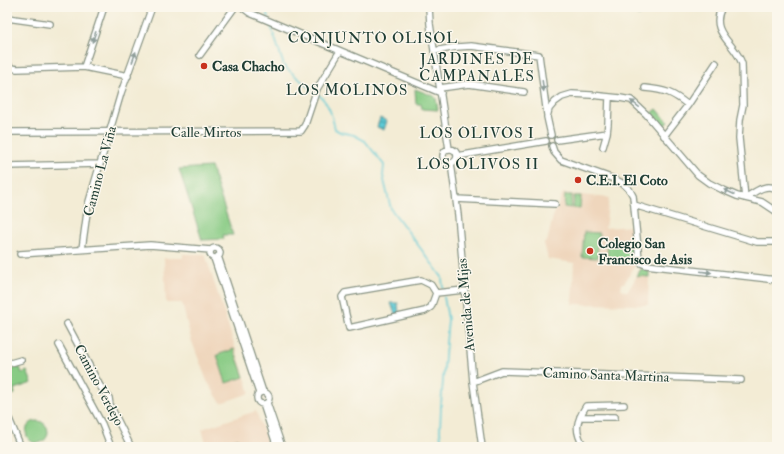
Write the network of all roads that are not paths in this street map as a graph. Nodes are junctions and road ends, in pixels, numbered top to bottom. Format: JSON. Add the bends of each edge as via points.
{"nodes":[{"id":1,"x":104,"y":7,"type":"edge"},
{"id":2,"x":152,"y":7,"type":"edge"},
{"id":3,"x":235,"y":7,"type":"edge"},
{"id":4,"x":242,"y":7,"type":"edge"},
{"id":5,"x":429,"y":7,"type":"edge"},
{"id":6,"x":722,"y":7,"type":"edge"},
{"id":7,"x":7,"y":18,"type":"edge"},
{"id":8,"x":50,"y":24,"type":"dead end"},
{"id":9,"x":340,"y":51,"type":"junction"},
{"id":10,"x":434,"y":51,"type":"junction"},
{"id":11,"x":200,"y":55,"type":"dead end"},
{"id":12,"x":7,"y":63,"type":"edge"},
{"id":13,"x":716,"y":63,"type":"dead end"},
{"id":14,"x":84,"y":67,"type":"junction"},
{"id":15,"x":128,"y":76,"type":"junction"},
{"id":16,"x":645,"y":88,"type":"dead end"},
{"id":17,"x":440,"y":90,"type":"junction"},
{"id":18,"x":524,"y":92,"type":"dead end"},
{"id":19,"x":609,"y":97,"type":"junction"},
{"id":20,"x":688,"y":105,"type":"junction"},
{"id":21,"x":547,"y":117,"type":"junction"},
{"id":22,"x":7,"y":132,"type":"edge"},
{"id":23,"x":110,"y":132,"type":"junction"},
{"id":24,"x":607,"y":133,"type":"junction"},
{"id":25,"x":551,"y":135,"type":"junction"},
{"id":26,"x":664,"y":136,"type":"junction"},
{"id":27,"x":556,"y":140,"type":"junction"},
{"id":28,"x":546,"y":141,"type":"junction"},
{"id":29,"x":552,"y":146,"type":"junction"},
{"id":30,"x":603,"y":147,"type":"dead end"},
{"id":31,"x":449,"y":149,"type":"junction"},
{"id":32,"x":457,"y":156,"type":"junction"},
{"id":33,"x":451,"y":163,"type":"junction"},
{"id":34,"x":100,"y":164,"type":"junction"},
{"id":35,"x":7,"y":166,"type":"edge"},
{"id":36,"x":777,"y":189,"type":"edge"},
{"id":37,"x":745,"y":198,"type":"junction"},
{"id":38,"x":456,"y":200,"type":"junction"},
{"id":39,"x":555,"y":204,"type":"dead end"},
{"id":40,"x":634,"y":205,"type":"junction"},
{"id":41,"x":777,"y":212,"type":"edge"},
{"id":42,"x":775,"y":242,"type":"dead end"},
{"id":43,"x":82,"y":249,"type":"junction"},
{"id":44,"x":20,"y":254,"type":"dead end"},
{"id":45,"x":777,"y":280,"type":"edge"},
{"id":46,"x":464,"y":290,"type":"junction"},
{"id":47,"x":436,"y":293,"type":"junction"},
{"id":48,"x":67,"y":324,"type":"dead end"},
{"id":49,"x":59,"y":345,"type":"dead end"},
{"id":50,"x":20,"y":360,"type":"dead end"},
{"id":51,"x":7,"y":364,"type":"edge"},
{"id":52,"x":741,"y":380,"type":"dead end"},
{"id":53,"x":473,"y":382,"type":"junction"},
{"id":54,"x":261,"y":393,"type":"junction"},
{"id":55,"x":265,"y":404,"type":"junction"},
{"id":56,"x":624,"y":405,"type":"dead end"},
{"id":57,"x":7,"y":414,"type":"edge"},
{"id":58,"x":580,"y":417,"type":"junction"},
{"id":59,"x":615,"y":417,"type":"dead end"},
{"id":60,"x":21,"y":447,"type":"edge"},
{"id":61,"x":112,"y":447,"type":"edge"},
{"id":62,"x":131,"y":447,"type":"edge"},
{"id":63,"x":277,"y":447,"type":"edge"},
{"id":64,"x":282,"y":447,"type":"edge"},
{"id":65,"x":482,"y":447,"type":"edge"},
{"id":66,"x":584,"y":447,"type":"edge"}],
"edges":[{"from":1,"to":14,"type":"street","one_way":true},
{"from":15,"to":2,"type":"street","name":"Camino La Viña","one_way":true},
{"from":3,"to":11,"type":"street"},
{"from":4,"to":9,"type":"street","via":[[250,13]]},
{"from":5,"to":10,"type":"street"},
{"from":6,"to":37,"type":"street","via":[[718,15],[719,27],[742,64],[743,105],[739,138]]},
{"from":7,"to":8,"type":"street"},
{"from":9,"to":17,"type":"street"},
{"from":9,"to":23,"type":"street","name":"Calle Mirtos","via":[[317,89],[301,131]]},
{"from":10,"to":17,"type":"street"},
{"from":10,"to":21,"type":"street","one_way":true,"via":[[471,46],[539,55]]},
{"from":12,"to":14,"type":"street","via":[[11,68],[17,69]]},
{"from":13,"to":20,"type":"street"},
{"from":14,"to":15,"type":"street"},
{"from":15,"to":23,"type":"street","name":"Camino La Viña"},
{"from":16,"to":20,"type":"street","via":[[668,91]]},
{"from":17,"to":18,"type":"street","via":[[469,84]]},
{"from":17,"to":31,"type":"street"},
{"from":19,"to":21,"type":"street","via":[[572,94],[562,97],[552,106]]},
{"from":19,"to":24,"type":"street"},
{"from":26,"to":19,"type":"street","one_way":true,"via":[[631,100]]},
{"from":20,"to":26,"type":"street"},
{"from":21,"to":25,"type":"street"},
{"from":22,"to":23,"type":"street","name":"Calle Mirtos"},
{"from":23,"to":34,"type":"street","name":"Camino La Viña"},
{"from":24,"to":27,"type":"street"},
{"from":24,"to":30,"type":"street"},
{"from":25,"to":27,"type":"street"},
{"from":25,"to":28,"type":"street"},
{"from":37,"to":26,"type":"street","one_way":true,"via":[[709,183],[698,175]]},
{"from":27,"to":29,"type":"street","via":[[556,144]]},
{"from":28,"to":29,"type":"street"},
{"from":28,"to":32,"type":"street"},
{"from":29,"to":40,"type":"street","via":[[561,160],[625,184],[633,196]]},
{"from":31,"to":32,"type":"street","via":[[454,150]]},
{"from":31,"to":33,"type":"street","via":[[443,158]]},
{"from":32,"to":33,"type":"street","via":[[455,162]]},
{"from":33,"to":38,"type":"street","name":"Avenida de Mijas"},
{"from":34,"to":35,"type":"street"},
{"from":34,"to":43,"type":"street","name":"Camino La Viña","via":[[88,205]]},
{"from":36,"to":37,"type":"street","via":[[765,187]]},
{"from":37,"to":41,"type":"street","via":[[762,202]]},
{"from":38,"to":39,"type":"street"},
{"from":38,"to":46,"type":"street","name":"Avenida de Mijas"},
{"from":40,"to":42,"type":"street","via":[[758,242]]},
{"from":40,"to":45,"type":"street","one_way":true,"via":[[639,259],[646,266]]},
{"from":43,"to":44,"type":"street"},
{"from":43,"to":54,"type":"street","via":[[150,246],[210,250],[210,255],[216,257]]},
{"from":46,"to":47,"type":"street"},
{"from":46,"to":53,"type":"street","name":"Avenida de Mijas"},
{"from":47,"to":47,"type":"street","via":[[431,284],[421,280],[345,293],[342,297],[349,328],[425,311],[431,307]]},
{"from":48,"to":62,"type":"street","name":"Camino Verdejo","via":[[109,398]]},
{"from":49,"to":61,"type":"street"},
{"from":50,"to":51,"type":"street"},
{"from":52,"to":53,"type":"street","name":"Camino Santa Martina","via":[[502,371]]},
{"from":53,"to":65,"type":"street","name":"Avenida de Mijas"},
{"from":54,"to":55,"type":"street","via":[[257,397],[258,401]]},
{"from":54,"to":55,"type":"street","via":[[267,393],[269,396]]},
{"from":55,"to":63,"type":"street"},
{"from":55,"to":64,"type":"street"},
{"from":56,"to":58,"type":"street","via":[[586,406]]},
{"from":57,"to":60,"type":"street"},
{"from":58,"to":59,"type":"street"},
{"from":58,"to":66,"type":"street","via":[[576,430]]}]}
